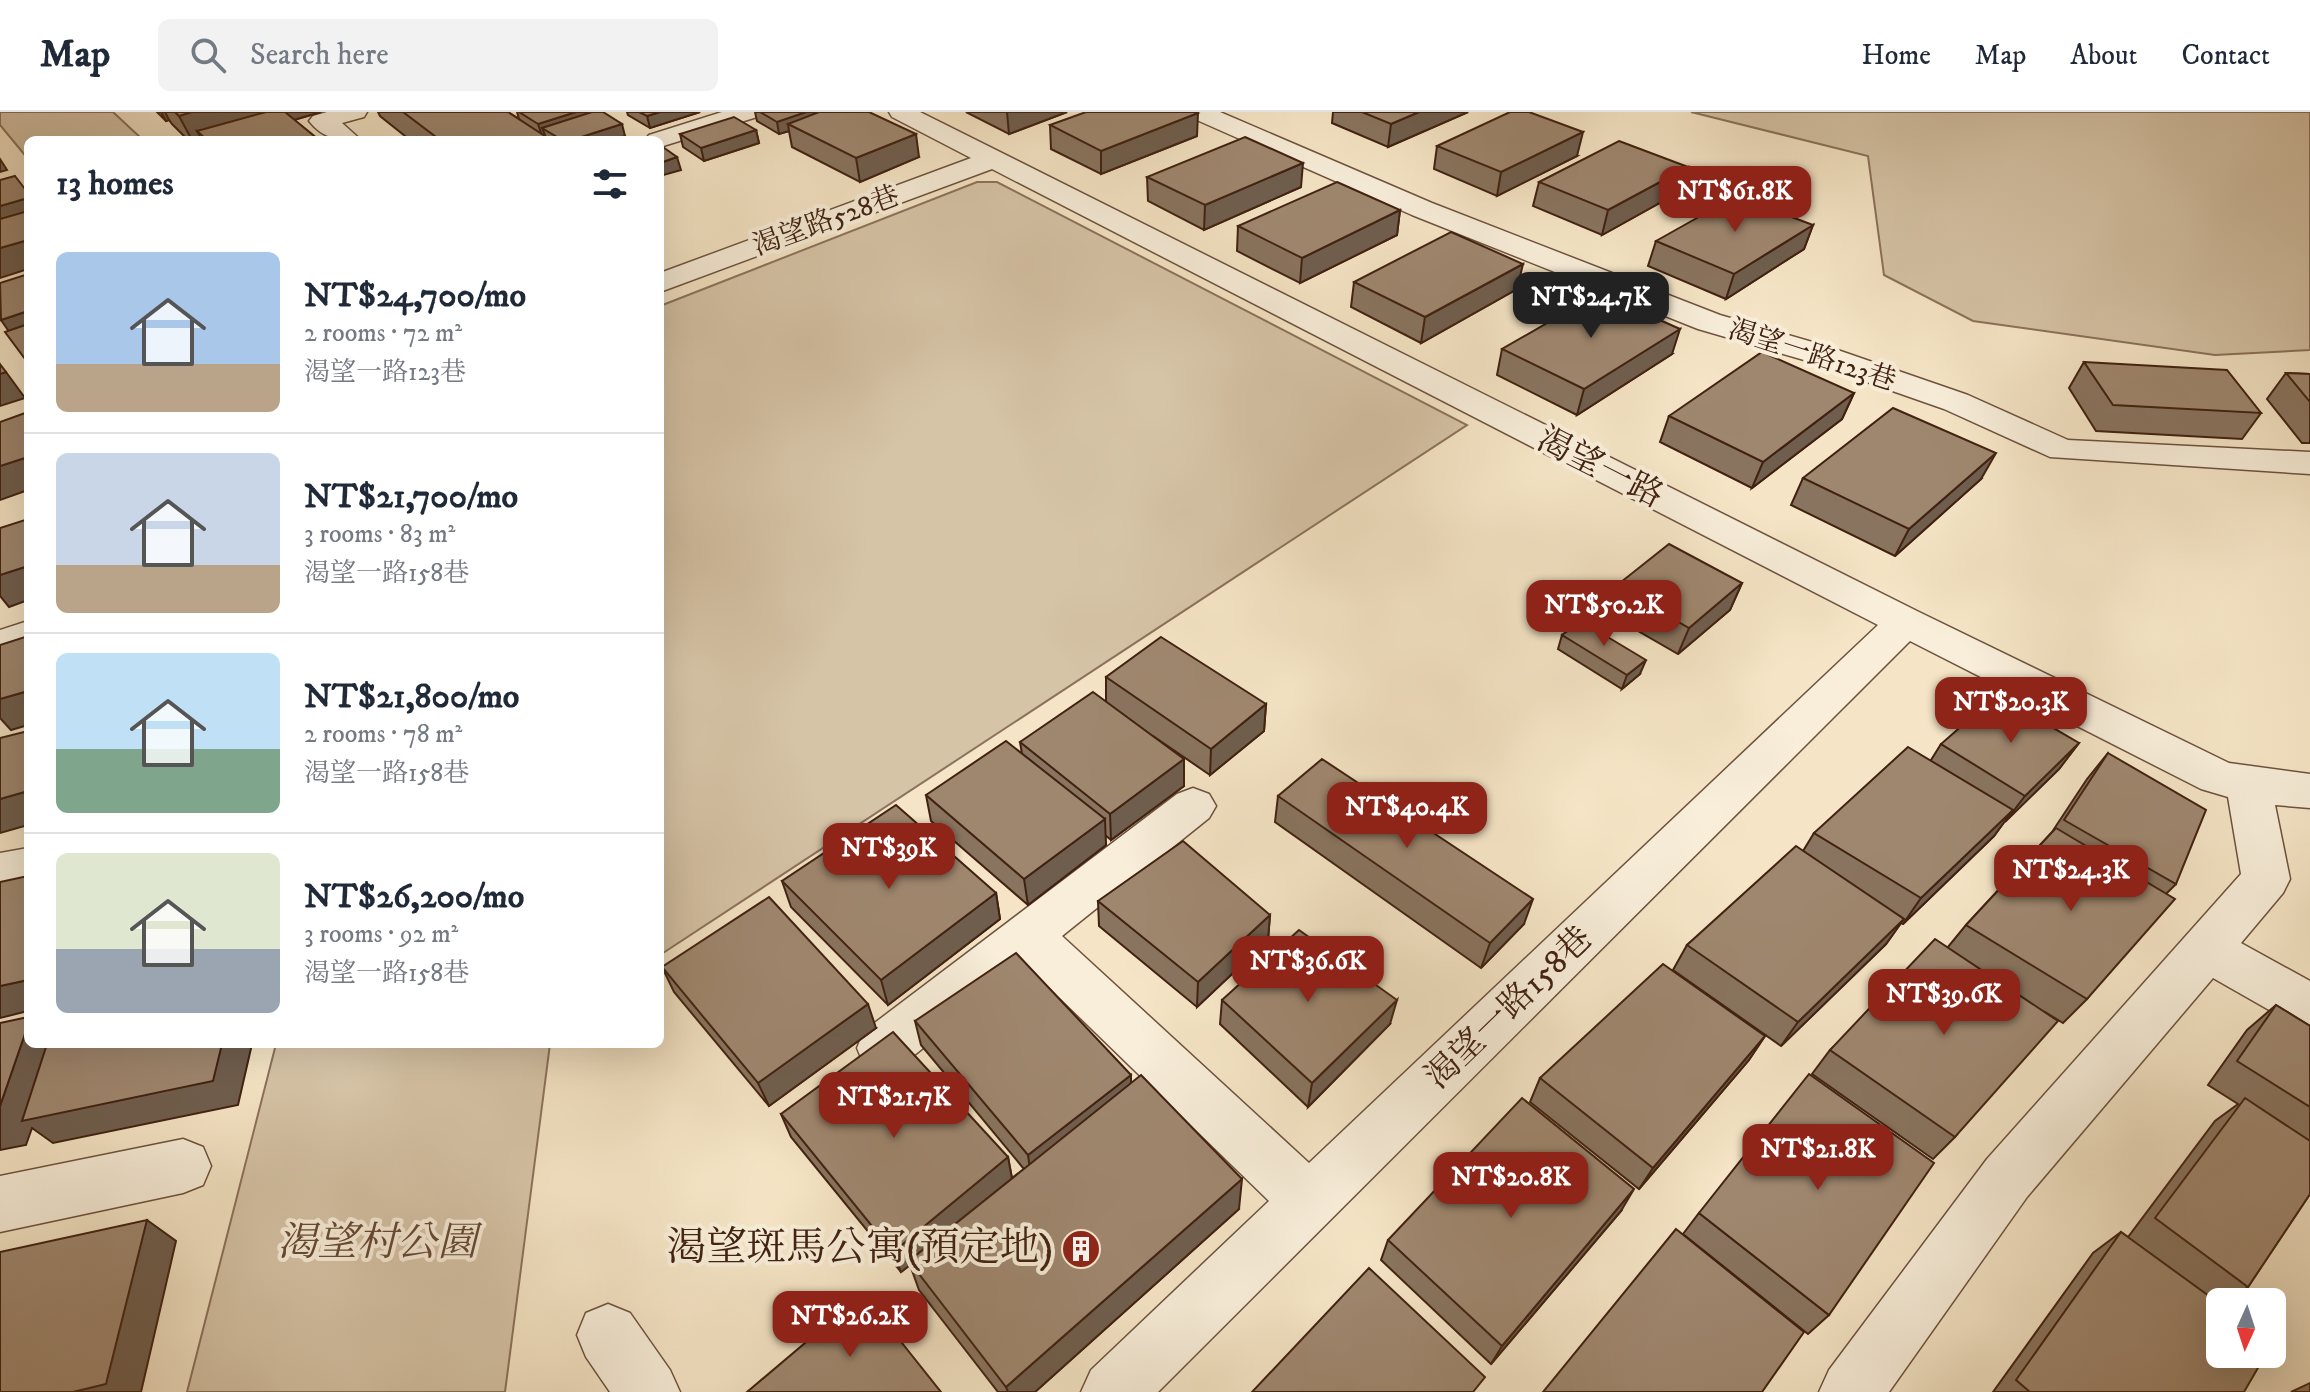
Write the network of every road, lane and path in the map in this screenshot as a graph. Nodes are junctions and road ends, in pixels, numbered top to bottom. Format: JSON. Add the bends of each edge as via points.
{"nodes":[{"id":1,"x":355,"y":112,"type":"edge"},
{"id":2,"x":748,"y":112,"type":"edge"},
{"id":3,"x":901,"y":112,"type":"edge"},
{"id":4,"x":1199,"y":112,"type":"edge"},
{"id":5,"x":343,"y":136,"type":"edge"},
{"id":6,"x":664,"y":138,"type":"edge"},
{"id":7,"x":993,"y":159,"type":"junction"},
{"id":8,"x":664,"y":282,"type":"edge"},
{"id":9,"x":2310,"y":463,"type":"edge"},
{"id":10,"x":1905,"y":622,"type":"junction"},
{"id":11,"x":24,"y":636,"type":"edge"},
{"id":12,"x":0,"y":644,"type":"edge"},
{"id":13,"x":2310,"y":791,"type":"edge"},
{"id":14,"x":1193,"y":806,"type":"dead end"},
{"id":15,"x":2252,"y":807,"type":"junction"},
{"id":16,"x":24,"y":868,"type":"edge"},
{"id":17,"x":0,"y":872,"type":"edge"},
{"id":18,"x":1029,"y":936,"type":"junction"},
{"id":19,"x":2207,"y":949,"type":"junction"},
{"id":20,"x":2310,"y":1007,"type":"edge"},
{"id":21,"x":883,"y":1048,"type":"edge"},
{"id":22,"x":183,"y":1166,"type":"dead end"},
{"id":23,"x":1310,"y":1202,"type":"junction"},
{"id":24,"x":0,"y":1204,"type":"edge"},
{"id":25,"x":608,"y":1335,"type":"dead end"},
{"id":26,"x":648,"y":1392,"type":"edge"},
{"id":27,"x":1113,"y":1392,"type":"edge"},
{"id":28,"x":1851,"y":1392,"type":"edge"}],
"edges":[{"from":1,"to":5,"type":"street","via":[[322,121]]},
{"from":2,"to":6,"type":"street"},
{"from":3,"to":7,"type":"street","name":"渴望一路"},
{"from":4,"to":9,"type":"street","name":"渴望一路123巷","via":[[1422,209],[1680,311],[1956,402],[2062,450]]},
{"from":7,"to":8,"type":"street","name":"渴望路528巷"},
{"from":7,"to":10,"type":"street","name":"渴望一路"},
{"from":10,"to":15,"type":"street","name":"渴望一路","via":[[2217,777]]},
{"from":10,"to":23,"type":"street","name":"渴望一路158巷"},
{"from":11,"to":12,"type":"street"},
{"from":13,"to":15,"type":"street","name":"渴望一路"},
{"from":14,"to":18,"type":"street"},
{"from":15,"to":19,"type":"street","via":[[2266,879]]},
{"from":16,"to":17,"type":"street"},
{"from":18,"to":21,"type":"street"},
{"from":18,"to":23,"type":"street"},
{"from":19,"to":20,"type":"street"},
{"from":19,"to":28,"type":"street","via":[[2007,1178]]},
{"from":22,"to":24,"type":"street"},
{"from":23,"to":27,"type":"street","name":"渴望一路158巷"},
{"from":25,"to":26,"type":"street"}]}
